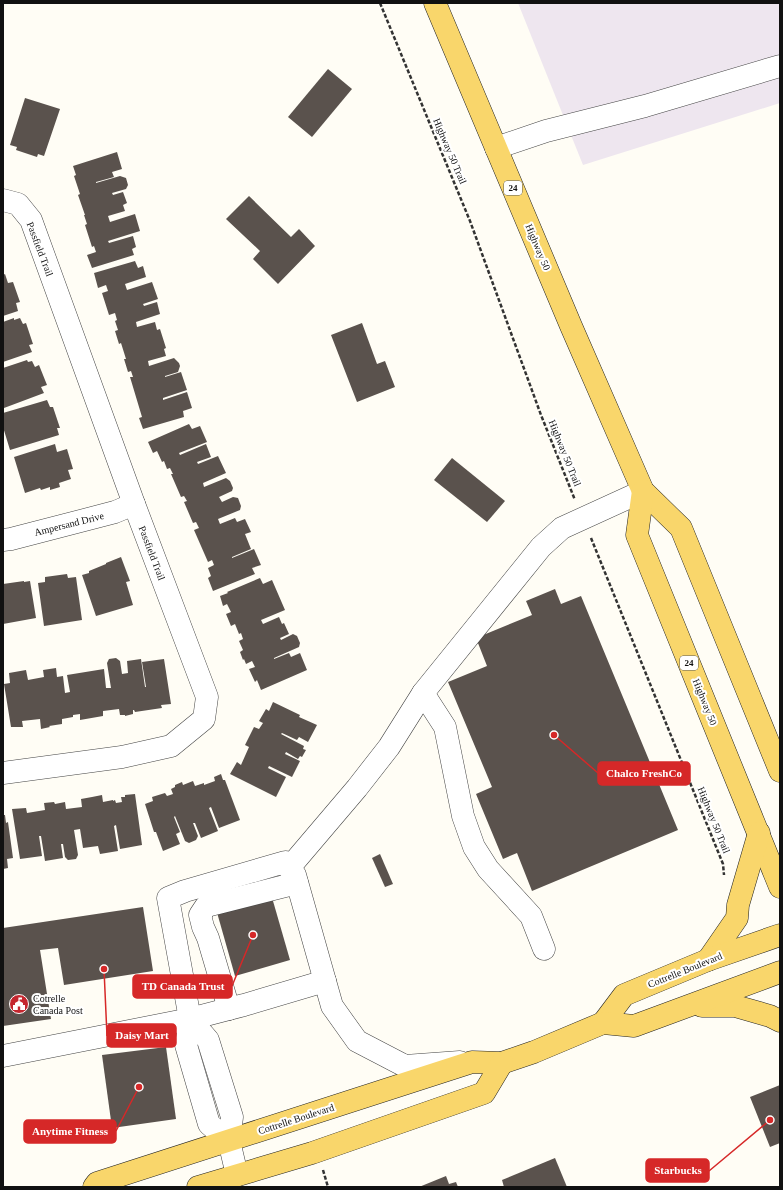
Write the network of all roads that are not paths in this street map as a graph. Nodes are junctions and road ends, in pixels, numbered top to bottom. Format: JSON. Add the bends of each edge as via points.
{"nodes":[{"id":1,"x":435,"y":3,"type":"edge"},
{"id":2,"x":780,"y":66,"type":"edge"},
{"id":3,"x":496,"y":148,"type":"junction"},
{"id":4,"x":3,"y":200,"type":"edge"},
{"id":5,"x":643,"y":491,"type":"junction"},
{"id":6,"x":134,"y":504,"type":"junction"},
{"id":7,"x":3,"y":540,"type":"edge"},
{"id":8,"x":423,"y":693,"type":"junction"},
{"id":9,"x":780,"y":771,"type":"edge"},
{"id":10,"x":3,"y":773,"type":"edge"},
{"id":11,"x":759,"y":833,"type":"junction"},
{"id":12,"x":293,"y":876,"type":"junction"},
{"id":13,"x":780,"y":887,"type":"edge"},
{"id":14,"x":780,"y":935,"type":"edge"},
{"id":15,"x":544,"y":949,"type":"dead end"},
{"id":16,"x":708,"y":960,"type":"junction"},
{"id":17,"x":780,"y":972,"type":"edge"},
{"id":18,"x":324,"y":981,"type":"junction"},
{"id":19,"x":687,"y":1006,"type":"junction"},
{"id":20,"x":229,"y":1009,"type":"junction"},
{"id":21,"x":190,"y":1019,"type":"junction"},
{"id":22,"x":780,"y":1021,"type":"edge"},
{"id":23,"x":603,"y":1023,"type":"junction"},
{"id":24,"x":3,"y":1056,"type":"edge"},
{"id":25,"x":472,"y":1062,"type":"junction"},
{"id":26,"x":502,"y":1063,"type":"junction"},
{"id":27,"x":229,"y":1141,"type":"junction"},
{"id":28,"x":237,"y":1175,"type":"junction"},
{"id":29,"x":94,"y":1187,"type":"edge"},
{"id":30,"x":198,"y":1187,"type":"edge"}],
"edges":[{"from":1,"to":3,"type":"main road","name":"Highway 50","number":"24"},
{"from":2,"to":3,"type":"street","via":[[645,106],[546,131]]},
{"from":3,"to":5,"type":"main road","name":"Highway 50","number":"24"},
{"from":4,"to":6,"type":"street","name":"Passfield Trail","via":[[18,204],[31,220]]},
{"from":5,"to":8,"type":"street","via":[[562,528],[540,547]]},
{"from":5,"to":9,"type":"main road","name":"Highway 50","number":"24","via":[[681,528]]},
{"from":5,"to":11,"type":"main road","name":"Highway 50","number":"24","via":[[637,535]]},
{"from":6,"to":7,"type":"street","name":"Ampersand Drive","via":[[115,512]]},
{"from":6,"to":10,"type":"street","name":"Passfield Trail","via":[[207,697],[204,719],[172,746],[122,757]]},
{"from":8,"to":12,"type":"street","via":[[389,747]]},
{"from":8,"to":15,"type":"street","via":[[445,727],[463,816],[474,847],[488,869],[531,916]]},
{"from":11,"to":13,"type":"main road","name":"Highway 50","number":"24"},
{"from":11,"to":16,"type":"main road","via":[[738,905],[737,918]]},
{"from":12,"to":18,"type":"street"},
{"from":12,"to":20,"type":"street","via":[[206,906],[200,915]]},
{"from":12,"to":21,"type":"street","via":[[284,862],[168,898]]},
{"from":14,"to":16,"type":"main road","name":"Cottrelle Boulevard"},
{"from":16,"to":23,"type":"main road","name":"Cottrelle Boulevard","via":[[624,995]]},
{"from":17,"to":19,"type":"main road","name":"Cottrelle Boulevard"},
{"from":18,"to":20,"type":"street"},
{"from":18,"to":25,"type":"street","via":[[332,1006],[357,1041],[404,1066]]},
{"from":19,"to":22,"type":"main road","via":[[735,1006]]},
{"from":19,"to":23,"type":"main road","name":"Cottrelle Boulevard","via":[[634,1026]]},
{"from":20,"to":21,"type":"street"},
{"from":21,"to":24,"type":"street"},
{"from":21,"to":27,"type":"street","via":[[186,1045],[209,1124]]},
{"from":23,"to":26,"type":"main road","name":"Cottrelle Boulevard"},
{"from":25,"to":26,"type":"main road","name":"Cottrelle Boulevard"},
{"from":25,"to":27,"type":"main road","name":"Cottrelle Boulevard"},
{"from":26,"to":28,"type":"main road","via":[[484,1093],[312,1153]]},
{"from":27,"to":28,"type":"street"},
{"from":27,"to":29,"type":"main road","name":"Cottrelle Boulevard","via":[[97,1183]]},
{"from":28,"to":30,"type":"main road"}]}
